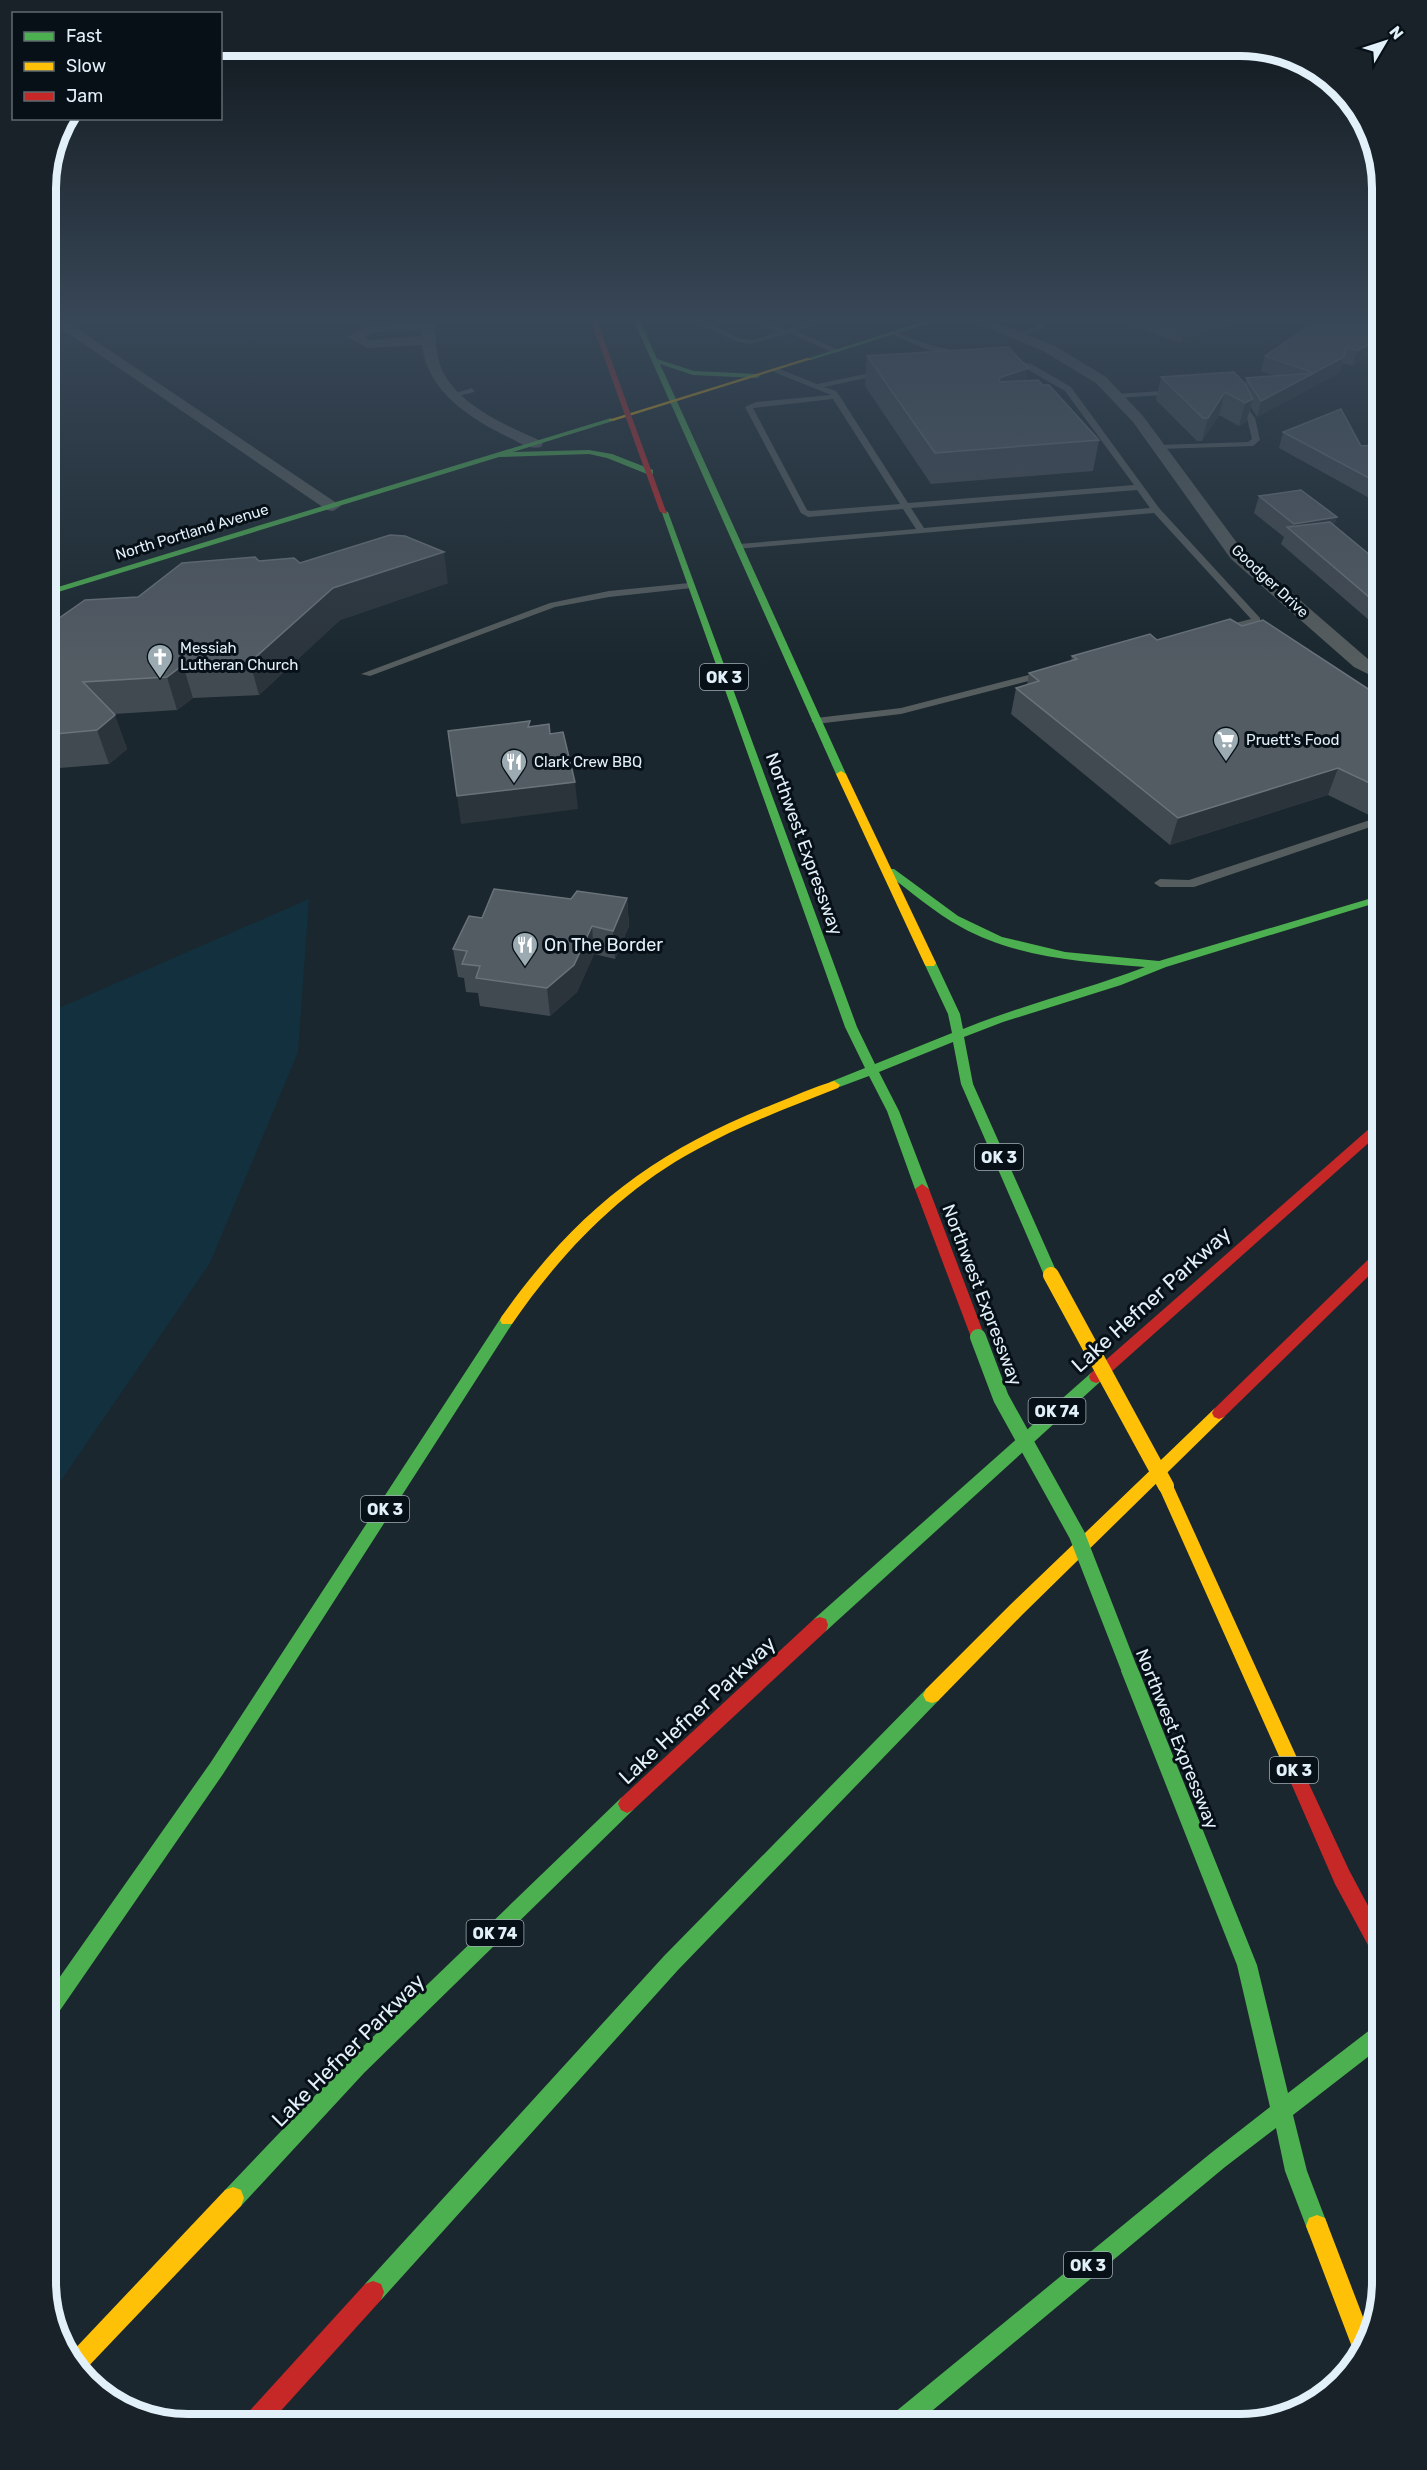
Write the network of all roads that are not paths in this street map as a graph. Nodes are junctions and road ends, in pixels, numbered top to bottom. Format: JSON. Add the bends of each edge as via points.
{"nodes":[{"id":1,"x":229,"y":436,"type":"edge"},
{"id":2,"x":518,"y":436,"type":"edge"},
{"id":3,"x":559,"y":436,"type":"edge"},
{"id":4,"x":638,"y":436,"type":"edge"},
{"id":5,"x":689,"y":436,"type":"edge"},
{"id":6,"x":764,"y":436,"type":"edge"},
{"id":7,"x":861,"y":436,"type":"edge"},
{"id":8,"x":1102,"y":436,"type":"edge"},
{"id":9,"x":1150,"y":436,"type":"edge"},
{"id":10,"x":1255,"y":436,"type":"edge"},
{"id":11,"x":535,"y":444,"type":"junction"},
{"id":12,"x":1158,"y":447,"type":"junction"},
{"id":13,"x":501,"y":455,"type":"junction"},
{"id":14,"x":650,"y":472,"type":"junction"},
{"id":15,"x":1139,"y":487,"type":"junction"},
{"id":16,"x":333,"y":506,"type":"junction"},
{"id":17,"x":907,"y":507,"type":"junction"},
{"id":18,"x":1156,"y":510,"type":"junction"},
{"id":19,"x":922,"y":531,"type":"junction"},
{"id":20,"x":739,"y":547,"type":"junction"},
{"id":21,"x":689,"y":586,"type":"junction"},
{"id":22,"x":56,"y":588,"type":"edge"},
{"id":23,"x":1257,"y":620,"type":"junction"},
{"id":24,"x":1266,"y":628,"type":"edge"},
{"id":25,"x":1205,"y":633,"type":"edge"},
{"id":26,"x":1372,"y":661,"type":"edge"},
{"id":27,"x":1361,"y":663,"type":"junction"},
{"id":28,"x":1372,"y":669,"type":"edge"},
{"id":29,"x":1058,"y":671,"type":"edge"},
{"id":30,"x":366,"y":674,"type":"dead end"},
{"id":31,"x":816,"y":722,"type":"junction"},
{"id":32,"x":1372,"y":822,"type":"edge"},
{"id":33,"x":888,"y":870,"type":"junction"},
{"id":34,"x":1160,"y":883,"type":"dead end"},
{"id":35,"x":1372,"y":901,"type":"edge"},
{"id":36,"x":1162,"y":964,"type":"junction"},
{"id":37,"x":958,"y":1036,"type":"junction"},
{"id":38,"x":871,"y":1068,"type":"junction"},
{"id":39,"x":1372,"y":1133,"type":"edge"},
{"id":40,"x":1372,"y":1265,"type":"edge"},
{"id":41,"x":1372,"y":1933,"type":"edge"},
{"id":42,"x":56,"y":1999,"type":"edge"},
{"id":43,"x":1372,"y":2040,"type":"edge"},
{"id":44,"x":1282,"y":2108,"type":"junction"},
{"id":45,"x":1359,"y":2337,"type":"edge"},
{"id":46,"x":80,"y":2359,"type":"edge"},
{"id":47,"x":262,"y":2414,"type":"edge"},
{"id":48,"x":910,"y":2414,"type":"edge"}],
"edges":[{"from":1,"to":16,"type":"street"},
{"from":2,"to":11,"type":"street"},
{"from":3,"to":11,"type":"main road","name":"North Portland Avenue"},
{"from":4,"to":14,"type":"main road","name":"Northwest Expressway","number":"OK 3"},
{"from":5,"to":20,"type":"main road","number":"OK 3"},
{"from":6,"to":17,"type":"lane","via":[[804,511],[816,516]]},
{"from":7,"to":17,"type":"lane"},
{"from":8,"to":15,"type":"lane"},
{"from":9,"to":12,"type":"street","name":"Goodger Drive"},
{"from":10,"to":12,"type":"lane","via":[[1250,444]]},
{"from":11,"to":13,"type":"main road","name":"North Portland Avenue"},
{"from":12,"to":27,"type":"street","name":"Goodger Drive","via":[[1237,555]]},
{"from":13,"to":14,"type":"main road","via":[[589,452]]},
{"from":13,"to":16,"type":"main road","name":"North Portland Avenue"},
{"from":14,"to":21,"type":"main road","name":"Northwest Expressway","number":"OK 3"},
{"from":15,"to":17,"type":"lane"},
{"from":15,"to":18,"type":"lane"},
{"from":16,"to":22,"type":"main road","name":"North Portland Avenue"},
{"from":17,"to":19,"type":"lane"},
{"from":18,"to":19,"type":"lane"},
{"from":18,"to":23,"type":"lane"},
{"from":19,"to":20,"type":"lane"},
{"from":20,"to":31,"type":"main road","number":"OK 3"},
{"from":21,"to":30,"type":"lane","via":[[609,594],[553,605]]},
{"from":21,"to":38,"type":"main road","name":"Northwest Expressway","number":"OK 3","via":[[851,1028]]},
{"from":23,"to":24,"type":"lane"},
{"from":23,"to":25,"type":"lane"},
{"from":26,"to":27,"type":"street"},
{"from":27,"to":28,"type":"street","name":"Goodger Drive"},
{"from":29,"to":31,"type":"lane","via":[[901,711]]},
{"from":31,"to":33,"type":"main road","number":"OK 3"},
{"from":32,"to":34,"type":"lane","via":[[1190,884]]},
{"from":33,"to":36,"type":"main road","via":[[954,919],[1029,950],[1066,957]]},
{"from":33,"to":37,"type":"main road","number":"OK 3","via":[[954,1014]]},
{"from":35,"to":36,"type":"main road"},
{"from":36,"to":37,"type":"main road"},
{"from":37,"to":38,"type":"main road"},
{"from":37,"to":41,"type":"main road","number":"OK 3","bridge":true,"via":[[967,1084],[1051,1275],[1166,1486],[1342,1877]]},
{"from":38,"to":42,"type":"main road","number":"OK 3","via":[[754,1117],[673,1157],[614,1198],[558,1253],[512,1315],[217,1768]]},
{"from":38,"to":44,"type":"main road","name":"Northwest Expressway","bridge":true,"via":[[893,1111],[1002,1398],[1077,1535],[1247,1965]]},
{"from":39,"to":46,"type":"main road","name":"Lake Hefner Parkway","number":"OK 74","via":[[942,1514],[677,1756],[357,2066]]},
{"from":40,"to":47,"type":"main road","via":[[1016,1610],[680,1954]]},
{"from":43,"to":44,"type":"main road","number":"OK 3"},
{"from":44,"to":45,"type":"main road","name":"Northwest Expressway","via":[[1296,2171]]},
{"from":44,"to":48,"type":"main road","number":"OK 3"}]}
